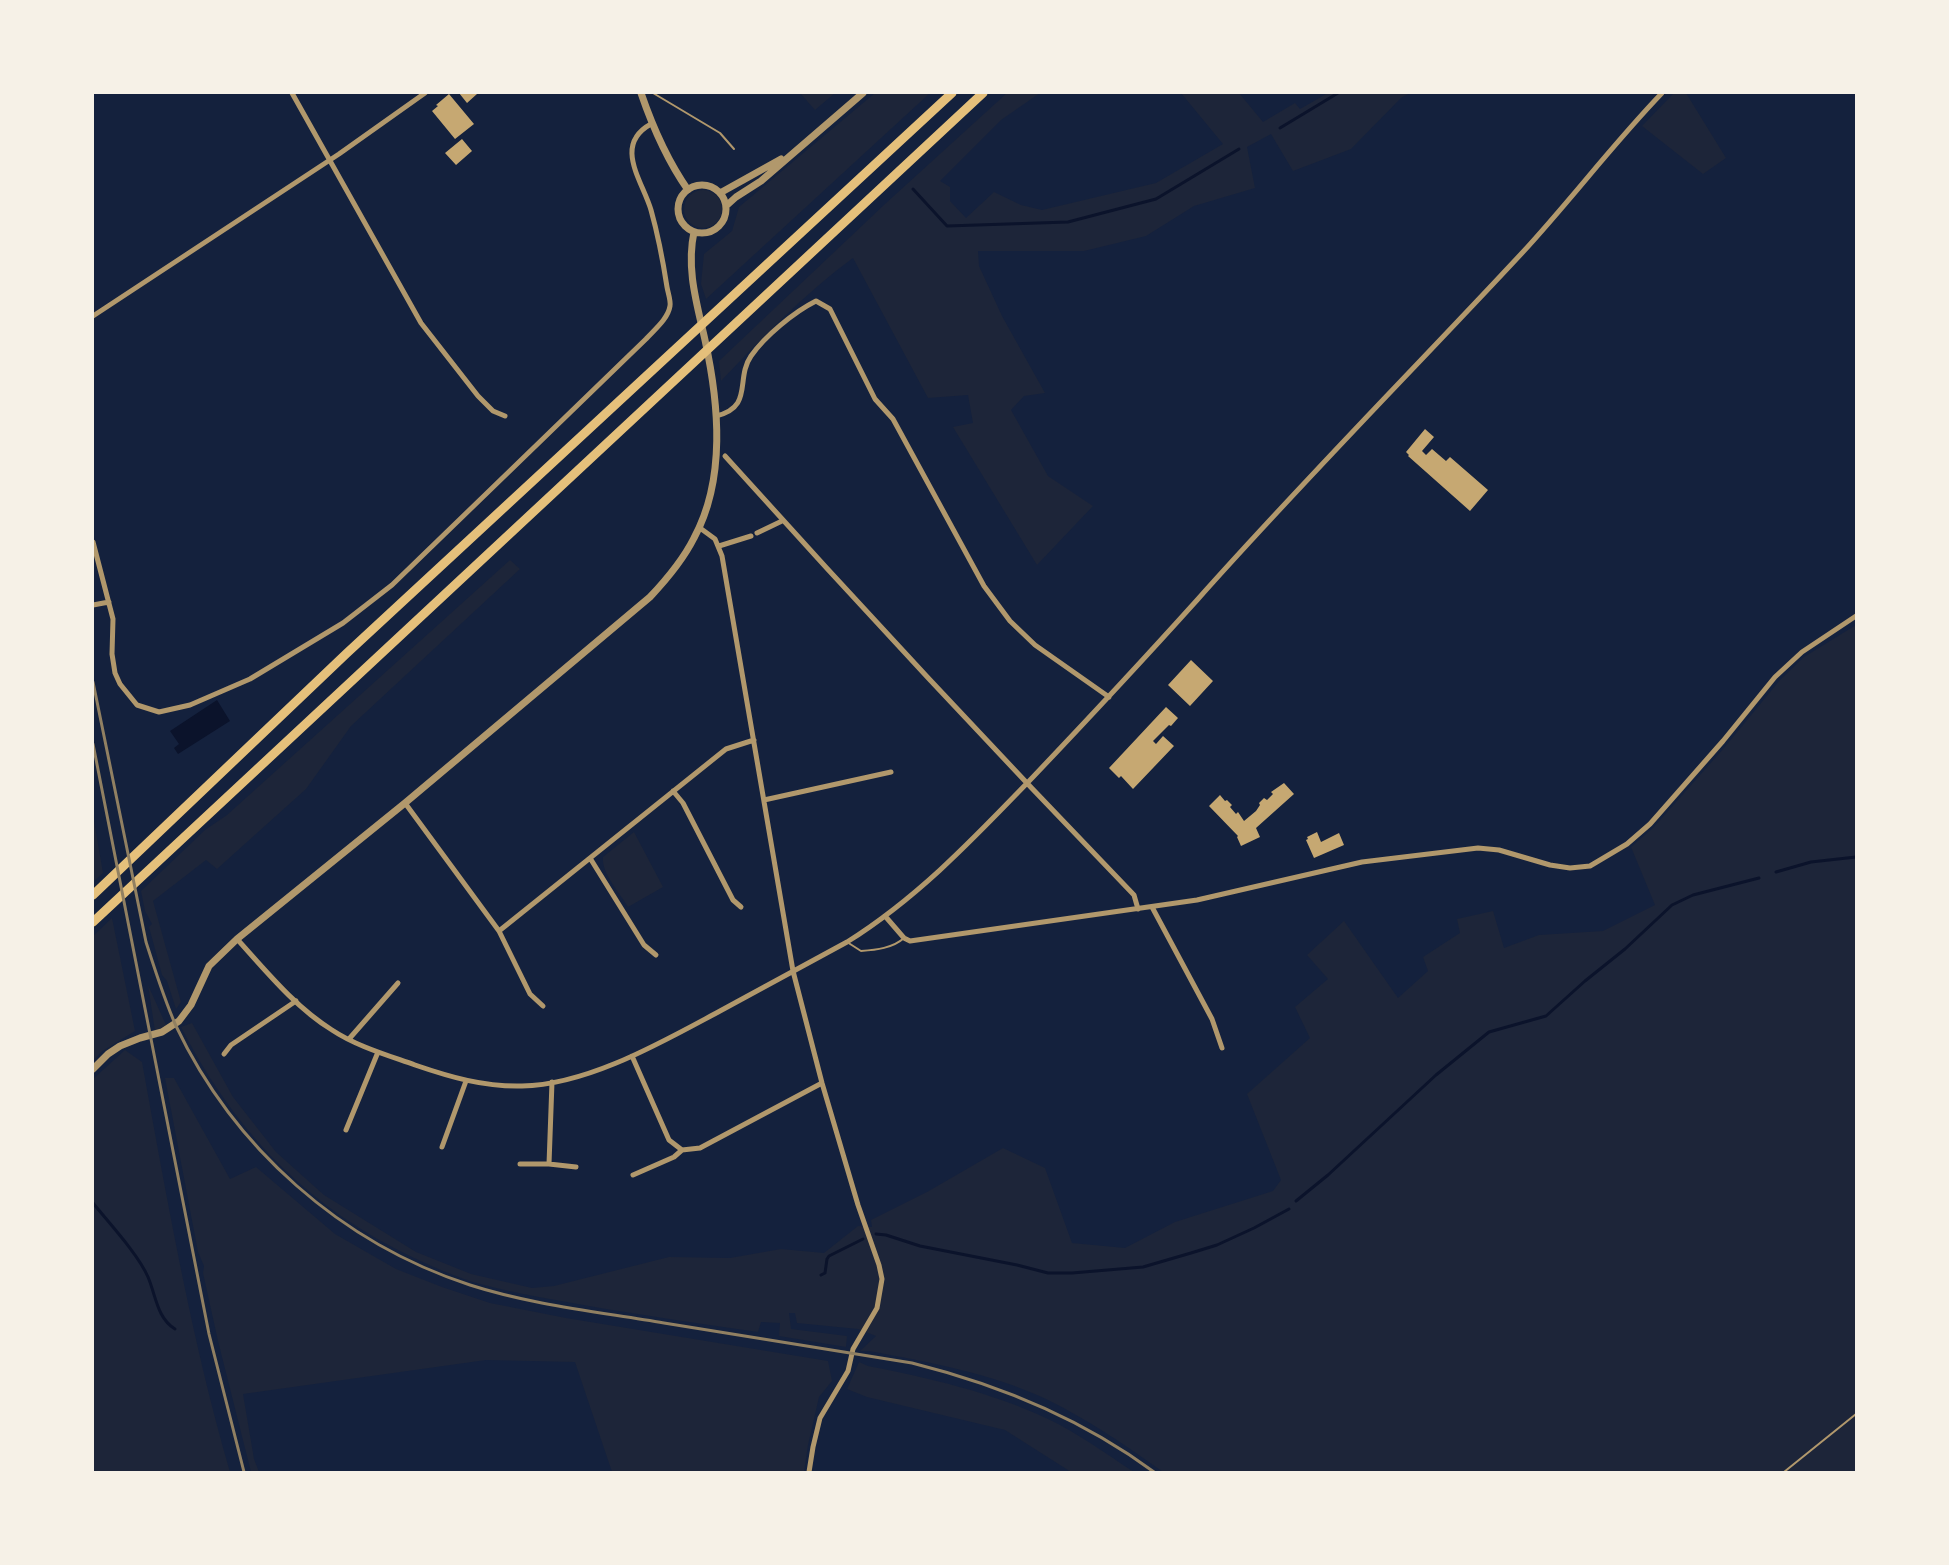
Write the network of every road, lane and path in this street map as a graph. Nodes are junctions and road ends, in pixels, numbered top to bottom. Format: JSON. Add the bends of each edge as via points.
{"nodes":[{"id":1,"x":292,"y":93,"type":"edge"},
{"id":2,"x":425,"y":93,"type":"edge"},
{"id":3,"x":642,"y":93,"type":"edge"},
{"id":4,"x":653,"y":93,"type":"edge"},
{"id":5,"x":863,"y":93,"type":"edge"},
{"id":6,"x":952,"y":93,"type":"edge"},
{"id":7,"x":983,"y":93,"type":"edge"},
{"id":8,"x":1662,"y":93,"type":"edge"},
{"id":9,"x":651,"y":124,"type":"junction"},
{"id":10,"x":734,"y":148,"type":"dead end"},
{"id":11,"x":789,"y":156,"type":"junction"},
{"id":12,"x":329,"y":160,"type":"junction"},
{"id":13,"x":688,"y":190,"type":"junction"},
{"id":14,"x":720,"y":193,"type":"junction"},
{"id":15,"x":726,"y":206,"type":"junction"},
{"id":16,"x":694,"y":232,"type":"junction"},
{"id":17,"x":93,"y":316,"type":"edge"},
{"id":18,"x":505,"y":416,"type":"dead end"},
{"id":19,"x":717,"y":416,"type":"junction"},
{"id":20,"x":725,"y":456,"type":"dead end"},
{"id":21,"x":782,"y":521,"type":"junction"},
{"id":22,"x":700,"y":528,"type":"junction"},
{"id":23,"x":93,"y":542,"type":"edge"},
{"id":24,"x":719,"y":546,"type":"junction"},
{"id":25,"x":109,"y":602,"type":"junction"},
{"id":26,"x":93,"y":605,"type":"edge"},
{"id":27,"x":1856,"y":616,"type":"edge"},
{"id":28,"x":1109,"y":697,"type":"junction"},
{"id":29,"x":754,"y":740,"type":"junction"},
{"id":30,"x":891,"y":772,"type":"dead end"},
{"id":31,"x":1026,"y":783,"type":"junction"},
{"id":32,"x":673,"y":791,"type":"junction"},
{"id":33,"x":764,"y":800,"type":"junction"},
{"id":34,"x":405,"y":803,"type":"junction"},
{"id":35,"x":590,"y":858,"type":"junction"},
{"id":36,"x":93,"y":895,"type":"edge"},
{"id":37,"x":741,"y":907,"type":"dead end"},
{"id":38,"x":1152,"y":907,"type":"junction"},
{"id":39,"x":1138,"y":909,"type":"junction"},
{"id":40,"x":885,"y":916,"type":"junction"},
{"id":41,"x":93,"y":922,"type":"edge"},
{"id":42,"x":499,"y":931,"type":"junction"},
{"id":43,"x":904,"y":938,"type":"junction"},
{"id":44,"x":237,"y":939,"type":"junction"},
{"id":45,"x":847,"y":942,"type":"junction"},
{"id":46,"x":656,"y":955,"type":"dead end"},
{"id":47,"x":793,"y":971,"type":"junction"},
{"id":48,"x":398,"y":983,"type":"dead end"},
{"id":49,"x":296,"y":1001,"type":"junction"},
{"id":50,"x":543,"y":1006,"type":"dead end"},
{"id":51,"x":349,"y":1039,"type":"junction"},
{"id":52,"x":1222,"y":1048,"type":"dead end"},
{"id":53,"x":378,"y":1052,"type":"junction"},
{"id":54,"x":224,"y":1054,"type":"dead end"},
{"id":55,"x":632,"y":1056,"type":"junction"},
{"id":56,"x":93,"y":1070,"type":"edge"},
{"id":57,"x":466,"y":1081,"type":"junction"},
{"id":58,"x":552,"y":1082,"type":"junction"},
{"id":59,"x":822,"y":1083,"type":"junction"},
{"id":60,"x":346,"y":1130,"type":"dead end"},
{"id":61,"x":442,"y":1147,"type":"dead end"},
{"id":62,"x":682,"y":1150,"type":"junction"},
{"id":63,"x":520,"y":1164,"type":"dead end"},
{"id":64,"x":549,"y":1164,"type":"junction"},
{"id":65,"x":576,"y":1167,"type":"dead end"},
{"id":66,"x":633,"y":1175,"type":"dead end"},
{"id":67,"x":1856,"y":1414,"type":"edge"},
{"id":68,"x":809,"y":1472,"type":"edge"},
{"id":69,"x":1784,"y":1472,"type":"edge"}],
"edges":[{"from":1,"to":12,"type":"street"},
{"from":2,"to":12,"type":"street"},
{"from":3,"to":9,"type":"street"},
{"from":4,"to":10,"type":"lane","via":[[720,133]]},
{"from":5,"to":11,"type":"street"},
{"from":6,"to":36,"type":"highway","via":[[347,653]]},
{"from":7,"to":41,"type":"highway"},
{"from":8,"to":28,"type":"street","via":[[1529,244]]},
{"from":9,"to":13,"type":"street"},
{"from":9,"to":25,"type":"street","via":[[640,130],[632,159],[651,209],[663,266],[670,305],[662,322],[392,585],[343,623],[250,679],[189,705],[159,712],[137,705],[120,684],[112,654]]},
{"from":11,"to":14,"type":"street"},
{"from":11,"to":15,"type":"street"},
{"from":12,"to":17,"type":"street"},
{"from":12,"to":18,"type":"street","via":[[421,323],[478,396],[493,411]]},
{"from":13,"to":14,"type":"street","via":[[708,186]]},
{"from":13,"to":16,"type":"street","via":[[679,204],[679,213],[681,221]]},
{"from":14,"to":15,"type":"street"},
{"from":15,"to":16,"type":"street","via":[[717,228]]},
{"from":16,"to":19,"type":"street","via":[[690,264]]},
{"from":19,"to":22,"type":"street","via":[[717,451]]},
{"from":19,"to":28,"type":"street","via":[[734,409],[739,402],[748,362],[760,345],[800,309],[816,301],[830,309],[875,399],[893,419],[984,586],[1026,638]]},
{"from":20,"to":21,"type":"street"},
{"from":21,"to":24,"type":"street"},
{"from":21,"to":31,"type":"street"},
{"from":22,"to":24,"type":"street","via":[[710,533]]},
{"from":22,"to":34,"type":"street","via":[[673,571],[650,597]]},
{"from":23,"to":25,"type":"street"},
{"from":24,"to":29,"type":"street"},
{"from":25,"to":26,"type":"street"},
{"from":27,"to":38,"type":"street","via":[[1802,652],[1775,677],[1650,824],[1627,844],[1590,866],[1550,865],[1499,849],[1478,848],[1362,862]]},
{"from":28,"to":31,"type":"street"},
{"from":29,"to":32,"type":"street","via":[[726,748]]},
{"from":29,"to":33,"type":"street"},
{"from":30,"to":33,"type":"street"},
{"from":31,"to":39,"type":"street","via":[[1134,895]]},
{"from":31,"to":40,"type":"street","via":[[951,861]]},
{"from":32,"to":35,"type":"street"},
{"from":32,"to":37,"type":"street","via":[[733,900]]},
{"from":33,"to":47,"type":"street"},
{"from":34,"to":42,"type":"street"},
{"from":34,"to":44,"type":"street"},
{"from":35,"to":42,"type":"street"},
{"from":35,"to":46,"type":"street","via":[[644,945]]},
{"from":38,"to":39,"type":"street"},
{"from":38,"to":52,"type":"street","via":[[1212,1019]]},
{"from":39,"to":43,"type":"street","via":[[917,940]]},
{"from":40,"to":43,"type":"street"},
{"from":40,"to":45,"type":"street"},
{"from":42,"to":50,"type":"street","via":[[530,994]]},
{"from":43,"to":45,"type":"lane","via":[[898,944],[861,951]]},
{"from":44,"to":49,"type":"street"},
{"from":44,"to":56,"type":"street","via":[[209,966],[179,1021],[162,1032],[120,1046]]},
{"from":45,"to":47,"type":"street"},
{"from":47,"to":55,"type":"street"},
{"from":47,"to":59,"type":"street"},
{"from":48,"to":51,"type":"street"},
{"from":49,"to":51,"type":"street","via":[[332,1031]]},
{"from":49,"to":54,"type":"street","via":[[231,1045]]},
{"from":51,"to":53,"type":"street"},
{"from":53,"to":57,"type":"street"},
{"from":53,"to":60,"type":"street"},
{"from":55,"to":58,"type":"street"},
{"from":55,"to":62,"type":"street","via":[[669,1140]]},
{"from":57,"to":58,"type":"street","via":[[524,1086]]},
{"from":57,"to":61,"type":"street"},
{"from":58,"to":64,"type":"street"},
{"from":59,"to":62,"type":"street","via":[[700,1148]]},
{"from":59,"to":68,"type":"street","via":[[882,1279],[877,1308],[853,1349],[848,1371],[820,1418]]},
{"from":62,"to":66,"type":"street"},
{"from":63,"to":64,"type":"street"},
{"from":64,"to":65,"type":"street"},
{"from":67,"to":69,"type":"lane"}]}
